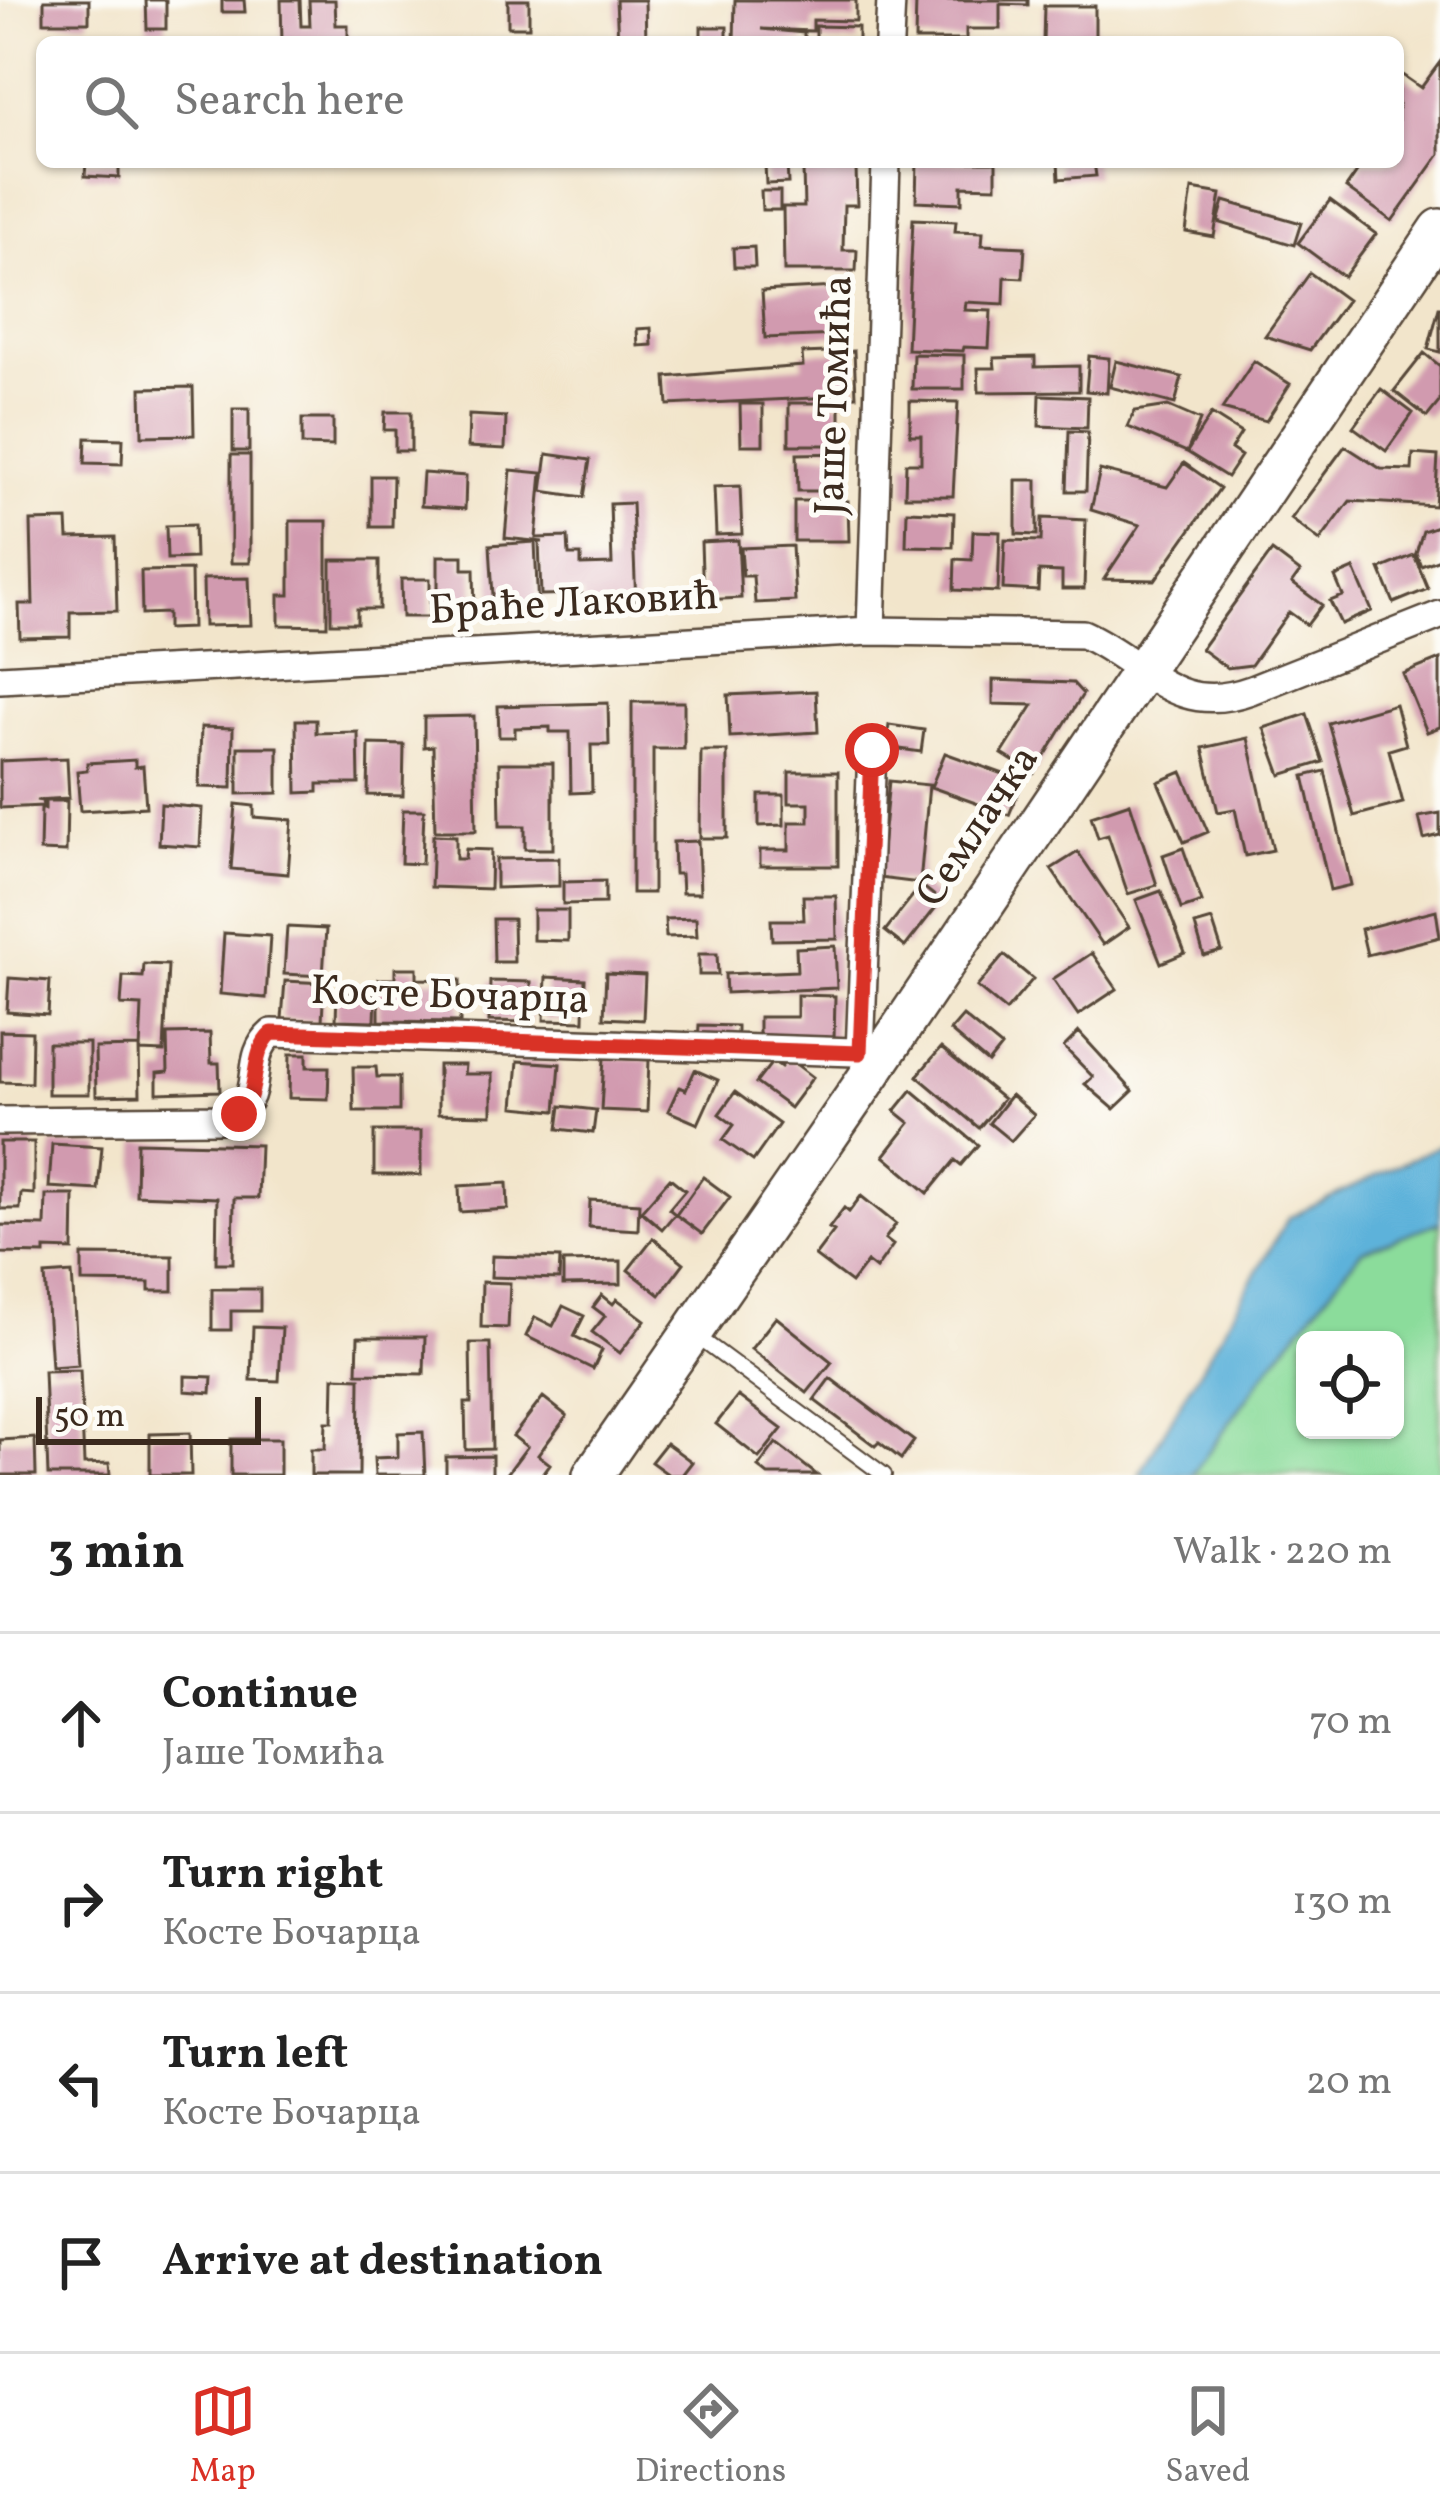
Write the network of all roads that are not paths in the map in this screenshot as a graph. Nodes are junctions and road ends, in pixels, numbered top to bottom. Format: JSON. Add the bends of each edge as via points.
{"nodes":[{"id":1,"x":891,"y":0,"type":"edge"},
{"id":2,"x":890,"y":36,"type":"edge"},
{"id":3,"x":886,"y":168,"type":"edge"},
{"id":4,"x":1440,"y":229,"type":"edge"},
{"id":5,"x":1440,"y":615,"type":"edge"},
{"id":6,"x":871,"y":631,"type":"junction"},
{"id":7,"x":1142,"y":672,"type":"junction"},
{"id":8,"x":0,"y":680,"type":"edge"},
{"id":9,"x":872,"y":750,"type":"dead end"},
{"id":10,"x":872,"y":1053,"type":"junction"},
{"id":11,"x":0,"y":1121,"type":"edge"},
{"id":12,"x":693,"y":1334,"type":"junction"},
{"id":13,"x":593,"y":1475,"type":"edge"},
{"id":14,"x":884,"y":1475,"type":"edge"}],
"edges":[{"from":1,"to":2,"type":"street"},
{"from":3,"to":6,"type":"street","name":"Јаше Томића"},
{"from":4,"to":7,"type":"main road","name":"Семлачка"},
{"from":5,"to":7,"type":"street","name":"Браће Лаковић","via":[[1228,698],[1194,699]]},
{"from":6,"to":7,"type":"street","name":"Браће Лаковић","via":[[1083,634]]},
{"from":6,"to":8,"type":"street","name":"Браће Лаковић"},
{"from":7,"to":10,"type":"main road","name":"Семлачка"},
{"from":9,"to":10,"type":"street"},
{"from":10,"to":11,"type":"street","name":"Косте Бочарца","via":[[272,1033],[239,1114]]},
{"from":10,"to":12,"type":"main road","name":"Семлачка"},
{"from":12,"to":13,"type":"main road","name":"Семлачка"},
{"from":12,"to":14,"type":"lane"}]}
